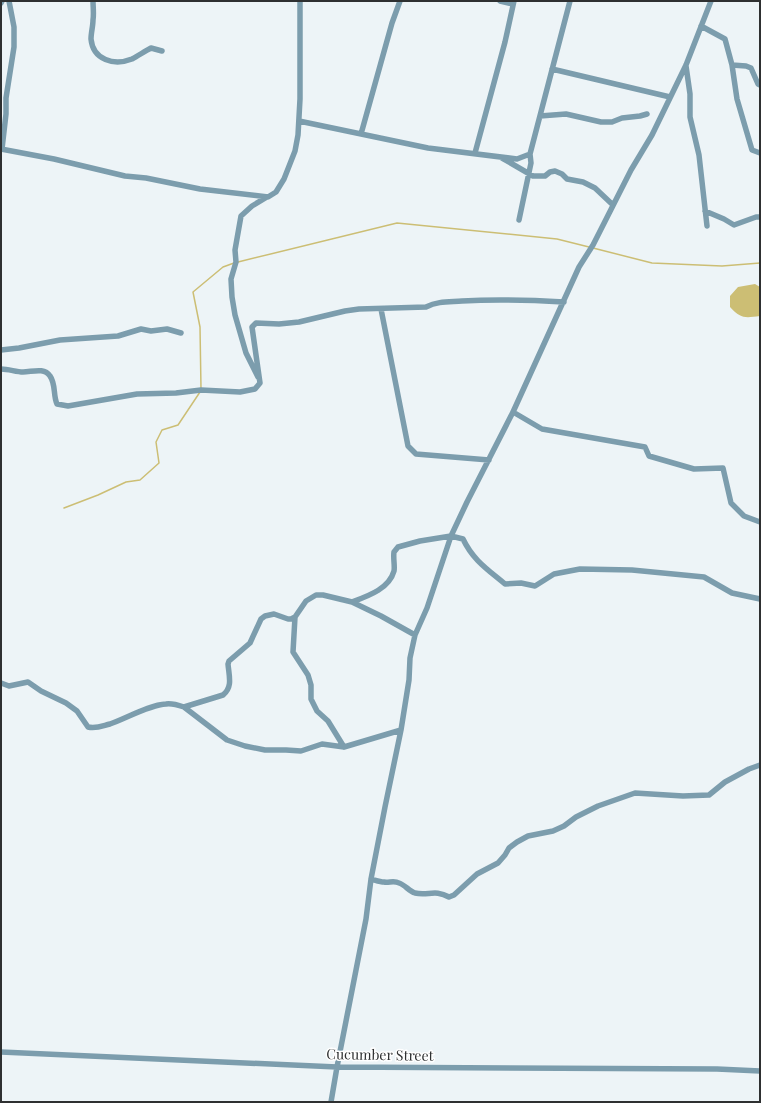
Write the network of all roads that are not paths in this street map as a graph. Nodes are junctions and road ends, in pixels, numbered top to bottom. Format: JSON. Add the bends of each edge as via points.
{"nodes":[{"id":1,"x":9,"y":1,"type":"edge"},
{"id":2,"x":93,"y":1,"type":"edge"},
{"id":3,"x":300,"y":1,"type":"edge"},
{"id":4,"x":400,"y":1,"type":"edge"},
{"id":5,"x":500,"y":1,"type":"edge"},
{"id":6,"x":570,"y":1,"type":"edge"},
{"id":7,"x":711,"y":1,"type":"edge"},
{"id":8,"x":513,"y":3,"type":"edge"},
{"id":9,"x":702,"y":26,"type":"junction"},
{"id":10,"x":162,"y":51,"type":"dead end"},
{"id":11,"x":686,"y":65,"type":"junction"},
{"id":12,"x":732,"y":66,"type":"junction"},
{"id":13,"x":552,"y":70,"type":"junction"},
{"id":14,"x":760,"y":85,"type":"edge"},
{"id":15,"x":670,"y":97,"type":"junction"},
{"id":16,"x":647,"y":114,"type":"dead end"},
{"id":17,"x":540,"y":116,"type":"junction"},
{"id":18,"x":299,"y":121,"type":"junction"},
{"id":19,"x":361,"y":134,"type":"junction"},
{"id":20,"x":2,"y":149,"type":"edge"},
{"id":21,"x":475,"y":153,"type":"junction"},
{"id":22,"x":760,"y":153,"type":"edge"},
{"id":23,"x":530,"y":154,"type":"junction"},
{"id":24,"x":499,"y":157,"type":"junction"},
{"id":25,"x":529,"y":173,"type":"junction"},
{"id":26,"x":268,"y":197,"type":"junction"},
{"id":27,"x":613,"y":206,"type":"junction"},
{"id":28,"x":706,"y":211,"type":"junction"},
{"id":29,"x":760,"y":217,"type":"edge"},
{"id":30,"x":519,"y":220,"type":"dead end"},
{"id":31,"x":707,"y":226,"type":"dead end"},
{"id":32,"x":564,"y":302,"type":"junction"},
{"id":33,"x":382,"y":309,"type":"junction"},
{"id":34,"x":181,"y":333,"type":"dead end"},
{"id":35,"x":1,"y":350,"type":"edge"},
{"id":36,"x":1,"y":369,"type":"edge"},
{"id":37,"x":260,"y":382,"type":"junction"},
{"id":38,"x":513,"y":412,"type":"junction"},
{"id":39,"x":489,"y":460,"type":"junction"},
{"id":40,"x":760,"y":522,"type":"edge"},
{"id":41,"x":451,"y":536,"type":"junction"},
{"id":42,"x":760,"y":599,"type":"edge"},
{"id":43,"x":352,"y":602,"type":"junction"},
{"id":44,"x":295,"y":617,"type":"junction"},
{"id":45,"x":415,"y":635,"type":"junction"},
{"id":46,"x":1,"y":683,"type":"edge"},
{"id":47,"x":184,"y":707,"type":"junction"},
{"id":48,"x":401,"y":730,"type":"junction"},
{"id":49,"x":344,"y":747,"type":"junction"},
{"id":50,"x":760,"y":765,"type":"edge"},
{"id":51,"x":371,"y":879,"type":"junction"},
{"id":52,"x":1,"y":1052,"type":"edge"},
{"id":53,"x":337,"y":1067,"type":"junction"},
{"id":54,"x":760,"y":1071,"type":"edge"},
{"id":55,"x":331,"y":1102,"type":"edge"}],
"edges":[{"from":1,"to":20,"type":"street","via":[[14,27],[14,47]]},
{"from":2,"to":10,"type":"street","via":[[91,38],[93,50],[99,56],[117,62],[132,59],[151,48]]},
{"from":3,"to":18,"type":"street"},
{"from":4,"to":19,"type":"street"},
{"from":5,"to":8,"type":"street"},
{"from":6,"to":13,"type":"street"},
{"from":7,"to":9,"type":"street"},
{"from":8,"to":21,"type":"street"},
{"from":9,"to":11,"type":"street"},
{"from":9,"to":12,"type":"street","via":[[725,39]]},
{"from":11,"to":15,"type":"street"},
{"from":11,"to":28,"type":"street","via":[[690,117],[699,155]]},
{"from":12,"to":14,"type":"street","via":[[751,68]]},
{"from":12,"to":22,"type":"street","via":[[737,98],[752,150]]},
{"from":13,"to":15,"type":"street"},
{"from":13,"to":17,"type":"street"},
{"from":15,"to":27,"type":"street"},
{"from":16,"to":17,"type":"street","via":[[612,122],[566,114]]},
{"from":17,"to":23,"type":"street"},
{"from":18,"to":19,"type":"street"},
{"from":18,"to":26,"type":"street","via":[[291,165],[276,192]]},
{"from":19,"to":21,"type":"street","via":[[428,148]]},
{"from":20,"to":26,"type":"street","via":[[125,176]]},
{"from":21,"to":24,"type":"street"},
{"from":23,"to":24,"type":"street","via":[[517,159]]},
{"from":23,"to":25,"type":"street"},
{"from":24,"to":25,"type":"street"},
{"from":25,"to":27,"type":"street","via":[[539,177],[555,171],[567,179],[583,182],[595,188]]},
{"from":25,"to":30,"type":"street"},
{"from":26,"to":37,"type":"street","via":[[241,216],[235,250],[236,262],[231,279],[232,297],[246,353]]},
{"from":27,"to":32,"type":"street","via":[[570,284]]},
{"from":28,"to":29,"type":"street","via":[[734,225],[756,216]]},
{"from":28,"to":31,"type":"street"},
{"from":32,"to":33,"type":"street","via":[[484,300],[436,302],[426,307]]},
{"from":32,"to":38,"type":"street"},
{"from":33,"to":37,"type":"street","via":[[346,311],[299,322],[256,323],[252,327],[252,336]]},
{"from":33,"to":39,"type":"street","via":[[408,446],[416,454]]},
{"from":34,"to":35,"type":"street","via":[[167,329],[141,330],[118,336],[60,340]]},
{"from":36,"to":37,"type":"street","via":[[46,372],[53,383],[57,404],[68,406],[137,394],[201,390],[240,392],[255,389]]},
{"from":38,"to":39,"type":"street"},
{"from":38,"to":40,"type":"street","via":[[542,429],[645,447],[649,456],[694,469],[723,468],[731,503],[744,516]]},
{"from":39,"to":41,"type":"street"},
{"from":41,"to":42,"type":"street","via":[[463,539],[476,560],[505,584],[521,583],[535,586],[554,574],[580,569],[632,570],[704,577],[732,593]]},
{"from":41,"to":43,"type":"street","via":[[398,548],[394,552],[394,570],[390,580],[374,593]]},
{"from":41,"to":45,"type":"street","via":[[427,608]]},
{"from":43,"to":44,"type":"street","via":[[316,595],[306,601]]},
{"from":43,"to":45,"type":"street"},
{"from":44,"to":47,"type":"street","via":[[288,619],[268,614],[261,619],[250,643],[229,661],[228,692]]},
{"from":44,"to":49,"type":"street","via":[[293,652],[308,675],[311,699]]},
{"from":45,"to":48,"type":"street"},
{"from":46,"to":47,"type":"street","via":[[9,686],[28,682],[77,711],[88,727],[94,729],[158,705],[167,703]]},
{"from":47,"to":49,"type":"street","via":[[227,740],[244,746],[265,750],[301,751],[322,744]]},
{"from":48,"to":49,"type":"street"},
{"from":48,"to":51,"type":"street"},
{"from":50,"to":51,"type":"street","via":[[725,782],[709,795],[635,793],[598,806],[553,831],[528,836],[517,842],[498,863],[477,874],[454,895],[417,893],[400,883]]},
{"from":51,"to":53,"type":"street","via":[[366,919]]},
{"from":52,"to":53,"type":"street","name":"Cucumber Street"},
{"from":53,"to":54,"type":"street","name":"Cucumber Street"},
{"from":53,"to":55,"type":"street"}]}
